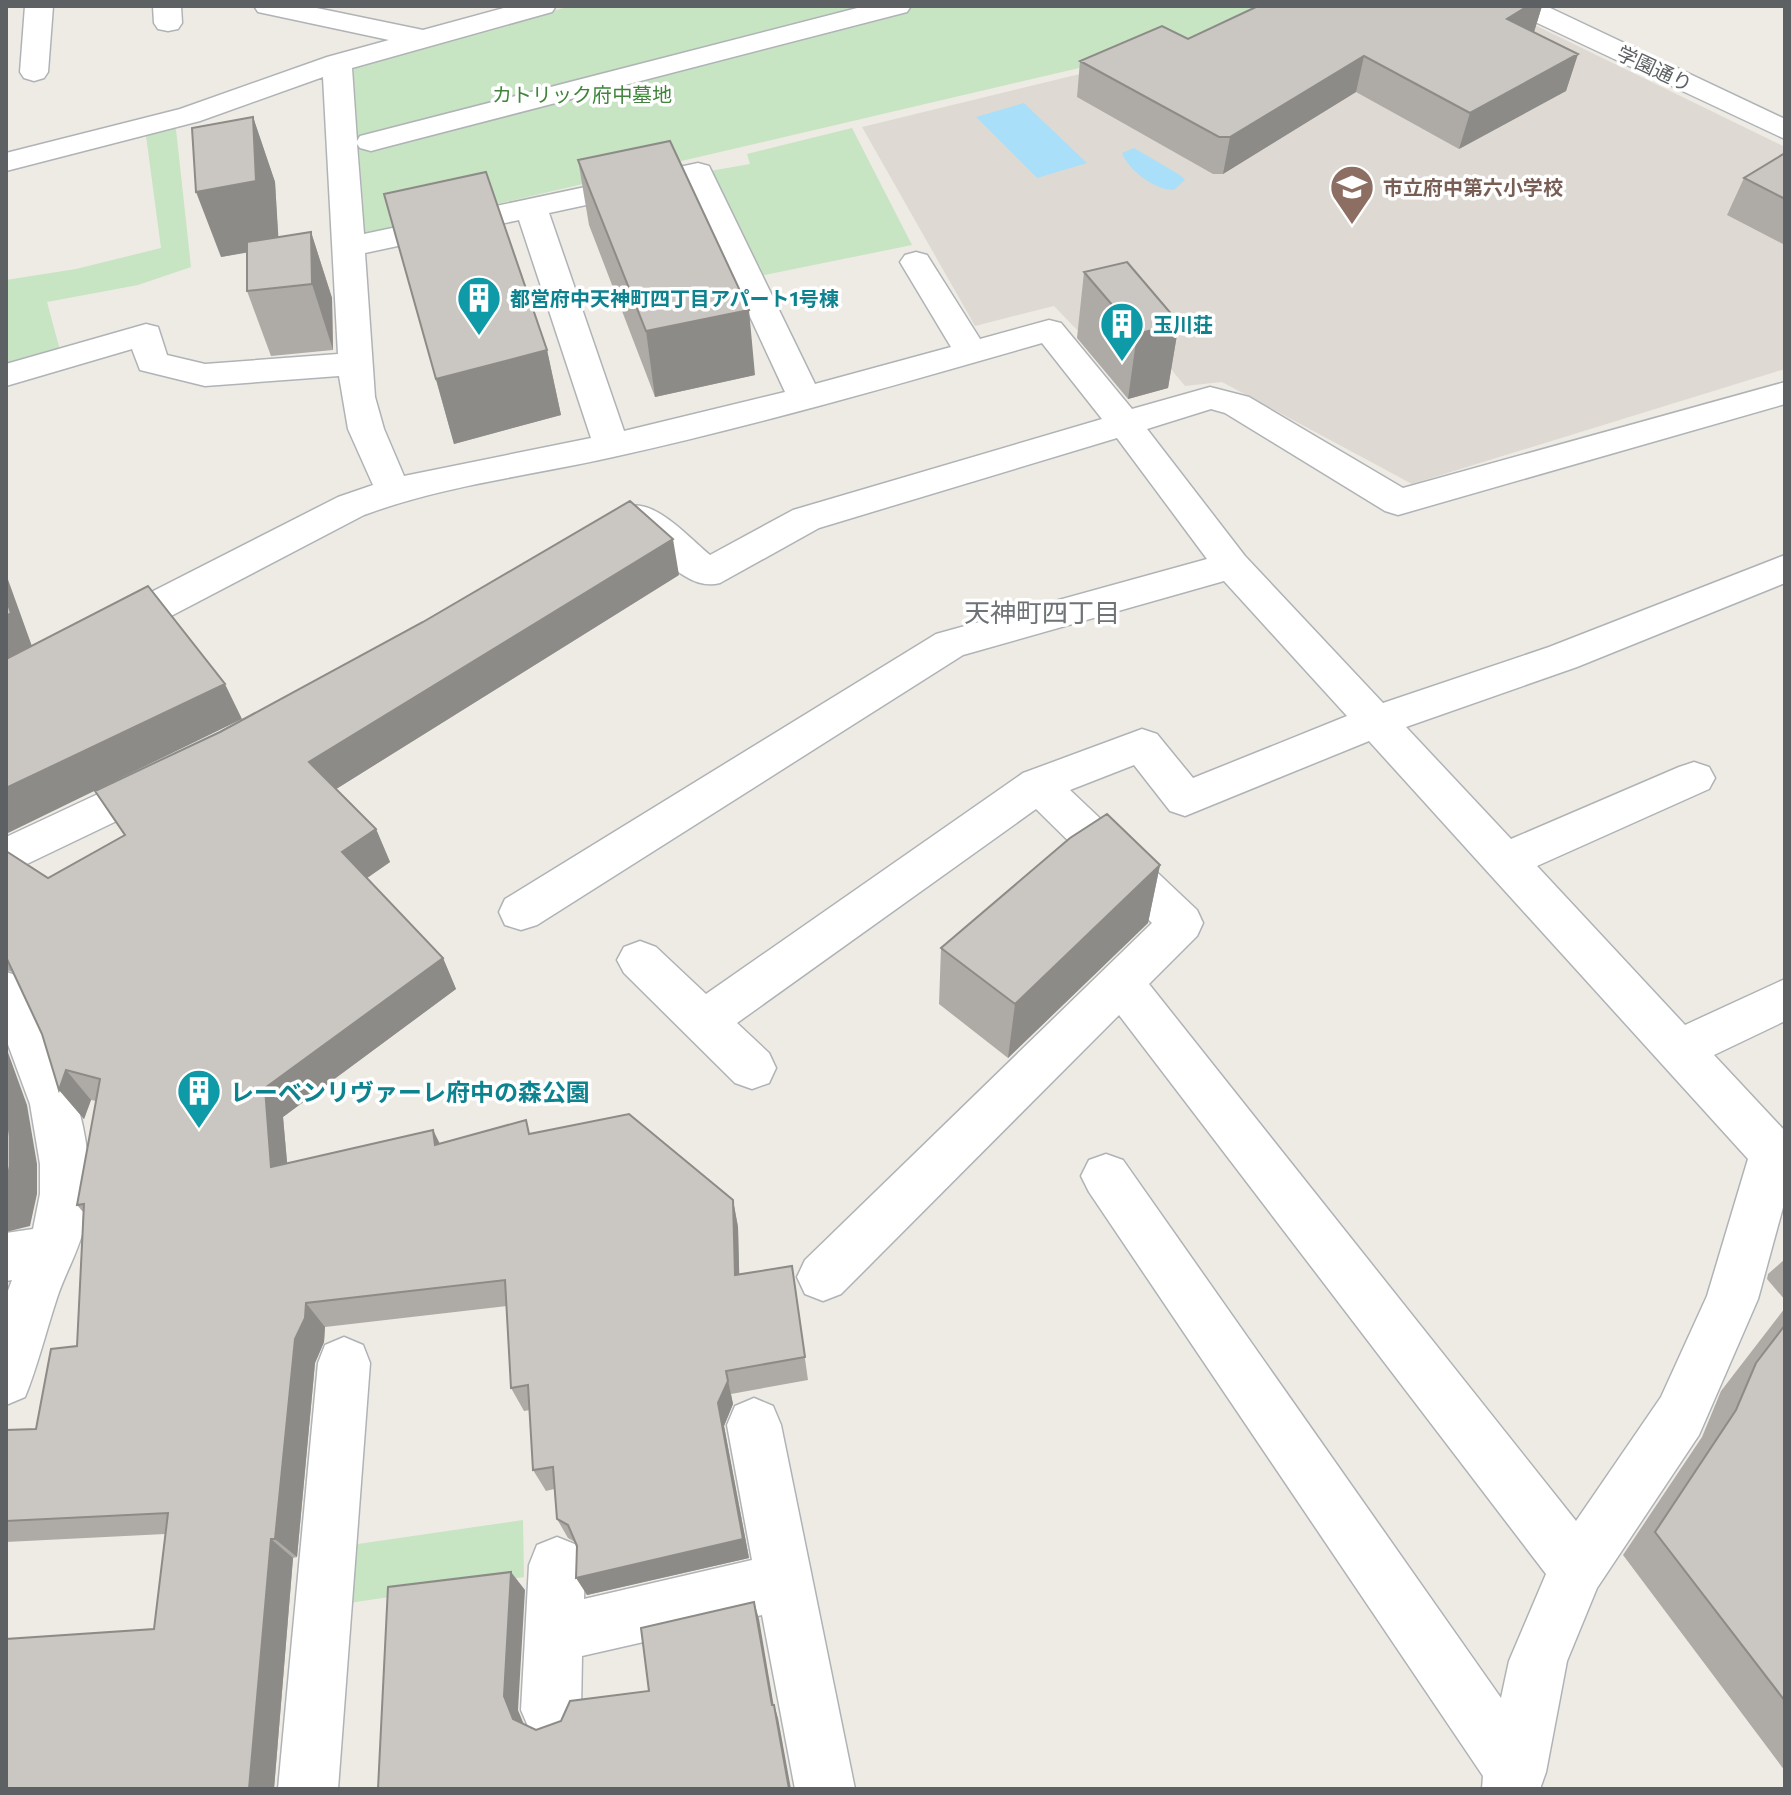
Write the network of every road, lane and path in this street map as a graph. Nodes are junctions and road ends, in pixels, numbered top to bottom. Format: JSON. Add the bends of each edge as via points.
{"nodes":[{"id":1,"x":39,"y":6,"type":"edge"},
{"id":2,"x":268,"y":6,"type":"edge"},
{"id":3,"x":542,"y":6,"type":"edge"},
{"id":4,"x":897,"y":6,"type":"edge"},
{"id":5,"x":1524,"y":6,"type":"edge"},
{"id":6,"x":311,"y":11,"type":"edge"},
{"id":7,"x":483,"y":14,"type":"edge"},
{"id":8,"x":424,"y":39,"type":"junction"},
{"id":9,"x":337,"y":63,"type":"junction"},
{"id":10,"x":34,"y":72,"type":"dead end"},
{"id":11,"x":1785,"y":130,"type":"edge"},
{"id":12,"x":371,"y":142,"type":"dead end"},
{"id":13,"x":6,"y":162,"type":"edge"},
{"id":14,"x":531,"y":208,"type":"junction"},
{"id":15,"x":349,"y":247,"type":"junction"},
{"id":16,"x":916,"y":262,"type":"dead end"},
{"id":17,"x":971,"y":352,"type":"junction"},
{"id":18,"x":356,"y":364,"type":"junction"},
{"id":19,"x":6,"y":375,"type":"edge"},
{"id":20,"x":1785,"y":393,"type":"edge"},
{"id":21,"x":805,"y":399,"type":"junction"},
{"id":22,"x":1125,"y":424,"type":"junction"},
{"id":23,"x":611,"y":446,"type":"junction"},
{"id":24,"x":393,"y":489,"type":"junction"},
{"id":25,"x":602,"y":538,"type":"edge"},
{"id":26,"x":1232,"y":565,"type":"junction"},
{"id":27,"x":1785,"y":568,"type":"edge"},
{"id":28,"x":6,"y":684,"type":"edge"},
{"id":29,"x":1376,"y":721,"type":"junction"},
{"id":30,"x":195,"y":765,"type":"edge"},
{"id":31,"x":1694,"y":778,"type":"dead end"},
{"id":32,"x":1038,"y":785,"type":"junction"},
{"id":33,"x":6,"y":857,"type":"edge"},
{"id":34,"x":1505,"y":861,"type":"junction"},
{"id":35,"x":521,"y":912,"type":"dead end"},
{"id":36,"x":640,"y":960,"type":"dead end"},
{"id":37,"x":1121,"y":983,"type":"junction"},
{"id":38,"x":1785,"y":999,"type":"edge"},
{"id":39,"x":11,"y":1013,"type":"edge"},
{"id":40,"x":704,"y":1021,"type":"junction"},
{"id":41,"x":1679,"y":1050,"type":"junction"},
{"id":42,"x":752,"y":1068,"type":"dead end"},
{"id":43,"x":1780,"y":1158,"type":"edge"},
{"id":44,"x":1106,"y":1176,"type":"dead end"},
{"id":45,"x":28,"y":1254,"type":"edge"},
{"id":46,"x":823,"y":1277,"type":"dead end"},
{"id":47,"x":344,"y":1363,"type":"dead end"},
{"id":48,"x":6,"y":1379,"type":"edge"},
{"id":49,"x":754,"y":1425,"type":"dead end"},
{"id":50,"x":557,"y":1565,"type":"dead end"},
{"id":51,"x":1577,"y":1568,"type":"junction"},
{"id":52,"x":785,"y":1581,"type":"junction"},
{"id":53,"x":555,"y":1634,"type":"junction"},
{"id":54,"x":551,"y":1710,"type":"dead end"},
{"id":55,"x":1513,"y":1780,"type":"edge"},
{"id":56,"x":308,"y":1789,"type":"edge"},
{"id":57,"x":825,"y":1789,"type":"edge"}],
"edges":[{"from":1,"to":10,"type":"street"},
{"from":2,"to":6,"type":"street"},
{"from":3,"to":7,"type":"street"},
{"from":4,"to":12,"type":"street"},
{"from":5,"to":11,"type":"street","name":"学園通り"},
{"from":6,"to":8,"type":"street"},
{"from":7,"to":8,"type":"street"},
{"from":8,"to":9,"type":"street"},
{"from":9,"to":13,"type":"street","via":[[190,115]]},
{"from":9,"to":15,"type":"street"},
{"from":14,"to":15,"type":"street"},
{"from":14,"to":21,"type":"street","via":[[698,172]]},
{"from":14,"to":23,"type":"street"},
{"from":15,"to":18,"type":"street"},
{"from":16,"to":17,"type":"street"},
{"from":17,"to":21,"type":"street"},
{"from":17,"to":22,"type":"street","via":[[1049,330]]},
{"from":18,"to":19,"type":"street","via":[[205,375],[152,362],[146,334]]},
{"from":18,"to":24,"type":"street","via":[[354,389],[366,430]]},
{"from":20,"to":22,"type":"street","via":[[1398,502],[1237,405],[1210,398]]},
{"from":21,"to":23,"type":"street"},
{"from":22,"to":25,"type":"street","via":[[806,519],[707,573],[639,516]]},
{"from":22,"to":26,"type":"street"},
{"from":23,"to":24,"type":"street"},
{"from":24,"to":28,"type":"street"},
{"from":26,"to":29,"type":"street"},
{"from":26,"to":35,"type":"street","via":[[950,644]]},
{"from":27,"to":29,"type":"street","via":[[1563,657]]},
{"from":29,"to":32,"type":"street","via":[[1185,799],[1142,745]]},
{"from":29,"to":34,"type":"street"},
{"from":30,"to":33,"type":"street"},
{"from":31,"to":34,"type":"street"},
{"from":32,"to":37,"type":"street","via":[[1181,923]]},
{"from":32,"to":40,"type":"street"},
{"from":34,"to":41,"type":"street"},
{"from":36,"to":40,"type":"street"},
{"from":37,"to":46,"type":"street"},
{"from":37,"to":51,"type":"street"},
{"from":38,"to":41,"type":"street"},
{"from":39,"to":45,"type":"street","via":[[50,1094],[66,1162],[60,1223]]},
{"from":40,"to":42,"type":"street"},
{"from":41,"to":43,"type":"street"},
{"from":43,"to":51,"type":"street","via":[[1732,1299],[1680,1416]]},
{"from":44,"to":55,"type":"street"},
{"from":45,"to":48,"type":"street","via":[[37,1281]]},
{"from":47,"to":56,"type":"street"},
{"from":49,"to":52,"type":"street"},
{"from":50,"to":53,"type":"street"},
{"from":51,"to":55,"type":"street","via":[[1538,1661]]},
{"from":52,"to":53,"type":"street"},
{"from":52,"to":57,"type":"street"},
{"from":53,"to":54,"type":"street"}]}
